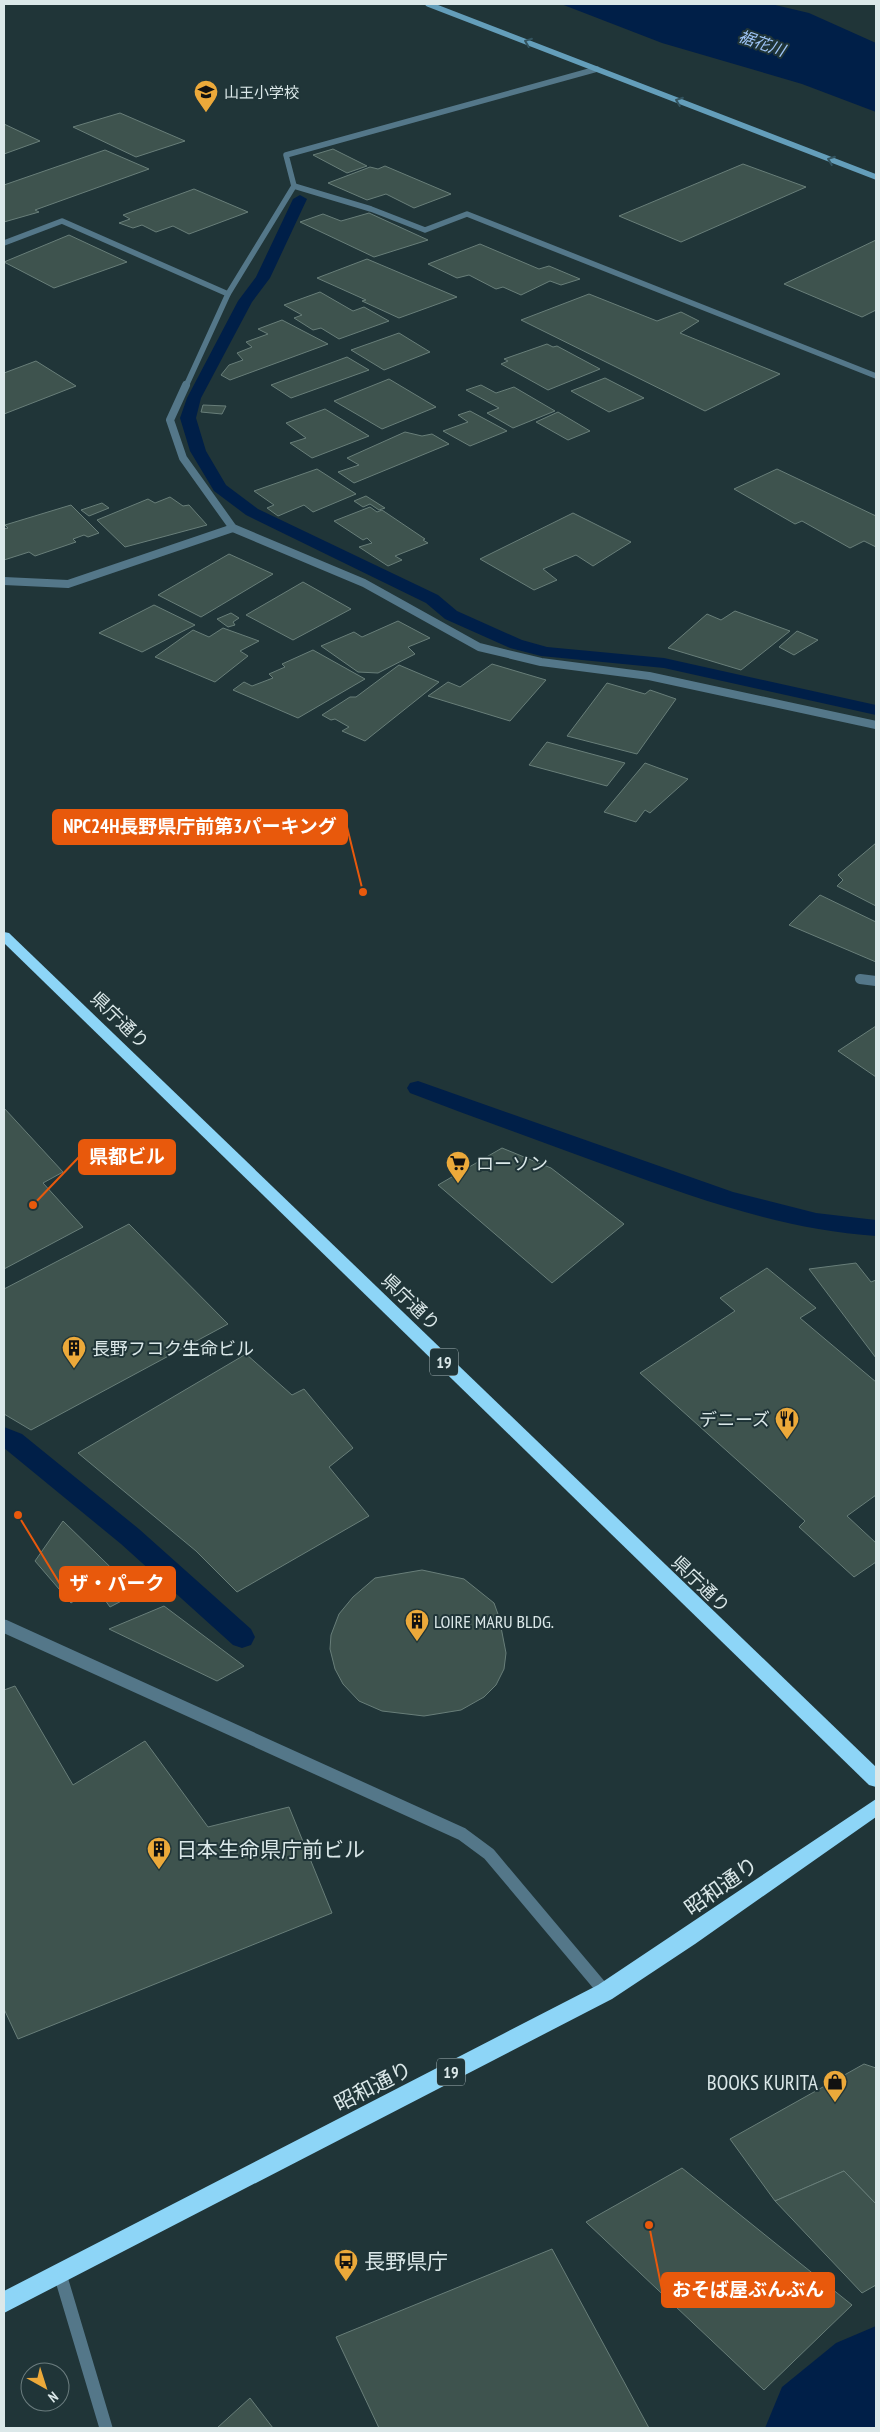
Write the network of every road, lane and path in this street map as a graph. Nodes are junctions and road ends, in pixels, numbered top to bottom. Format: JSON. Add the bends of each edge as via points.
{"nodes":[{"id":1,"x":428,"y":4,"type":"edge"},
{"id":2,"x":597,"y":69,"type":"junction"},
{"id":3,"x":876,"y":177,"type":"edge"},
{"id":4,"x":294,"y":186,"type":"junction"},
{"id":5,"x":4,"y":243,"type":"edge"},
{"id":6,"x":228,"y":294,"type":"junction"},
{"id":7,"x":876,"y":376,"type":"edge"},
{"id":8,"x":233,"y":528,"type":"junction"},
{"id":9,"x":4,"y":581,"type":"edge"},
{"id":10,"x":876,"y":725,"type":"edge"},
{"id":11,"x":4,"y":936,"type":"edge"},
{"id":12,"x":860,"y":979,"type":"dead end"},
{"id":13,"x":876,"y":981,"type":"edge"},
{"id":14,"x":4,"y":1626,"type":"edge"},
{"id":15,"x":876,"y":1779,"type":"edge"},
{"id":16,"x":876,"y":1807,"type":"edge"},
{"id":17,"x":605,"y":1992,"type":"junction"},
{"id":18,"x":60,"y":2274,"type":"junction"},
{"id":19,"x":4,"y":2302,"type":"edge"},
{"id":20,"x":106,"y":2428,"type":"edge"}],
"edges":[{"from":2,"to":1,"type":"street","one_way":true},
{"from":3,"to":2,"type":"street","one_way":true},
{"from":2,"to":4,"type":"street","via":[[286,155]]},
{"from":4,"to":6,"type":"street"},
{"from":4,"to":7,"type":"street","via":[[425,230],[467,214]]},
{"from":5,"to":6,"type":"street","via":[[62,221]]},
{"from":6,"to":8,"type":"street","via":[[170,420],[183,458]]},
{"from":8,"to":9,"type":"street","via":[[68,584]]},
{"from":8,"to":10,"type":"street","via":[[364,583],[479,648],[541,662],[649,676]]},
{"from":11,"to":15,"type":"highway","name":"県庁通り","number":"19"},
{"from":12,"to":13,"type":"street"},
{"from":14,"to":17,"type":"street","via":[[462,1834],[489,1854]]},
{"from":16,"to":17,"type":"highway","name":"昭和通り","number":"19"},
{"from":17,"to":18,"type":"highway","name":"昭和通り","number":"19"},
{"from":18,"to":19,"type":"highway","name":"昭和通り","number":"19"},
{"from":18,"to":20,"type":"street"}]}
